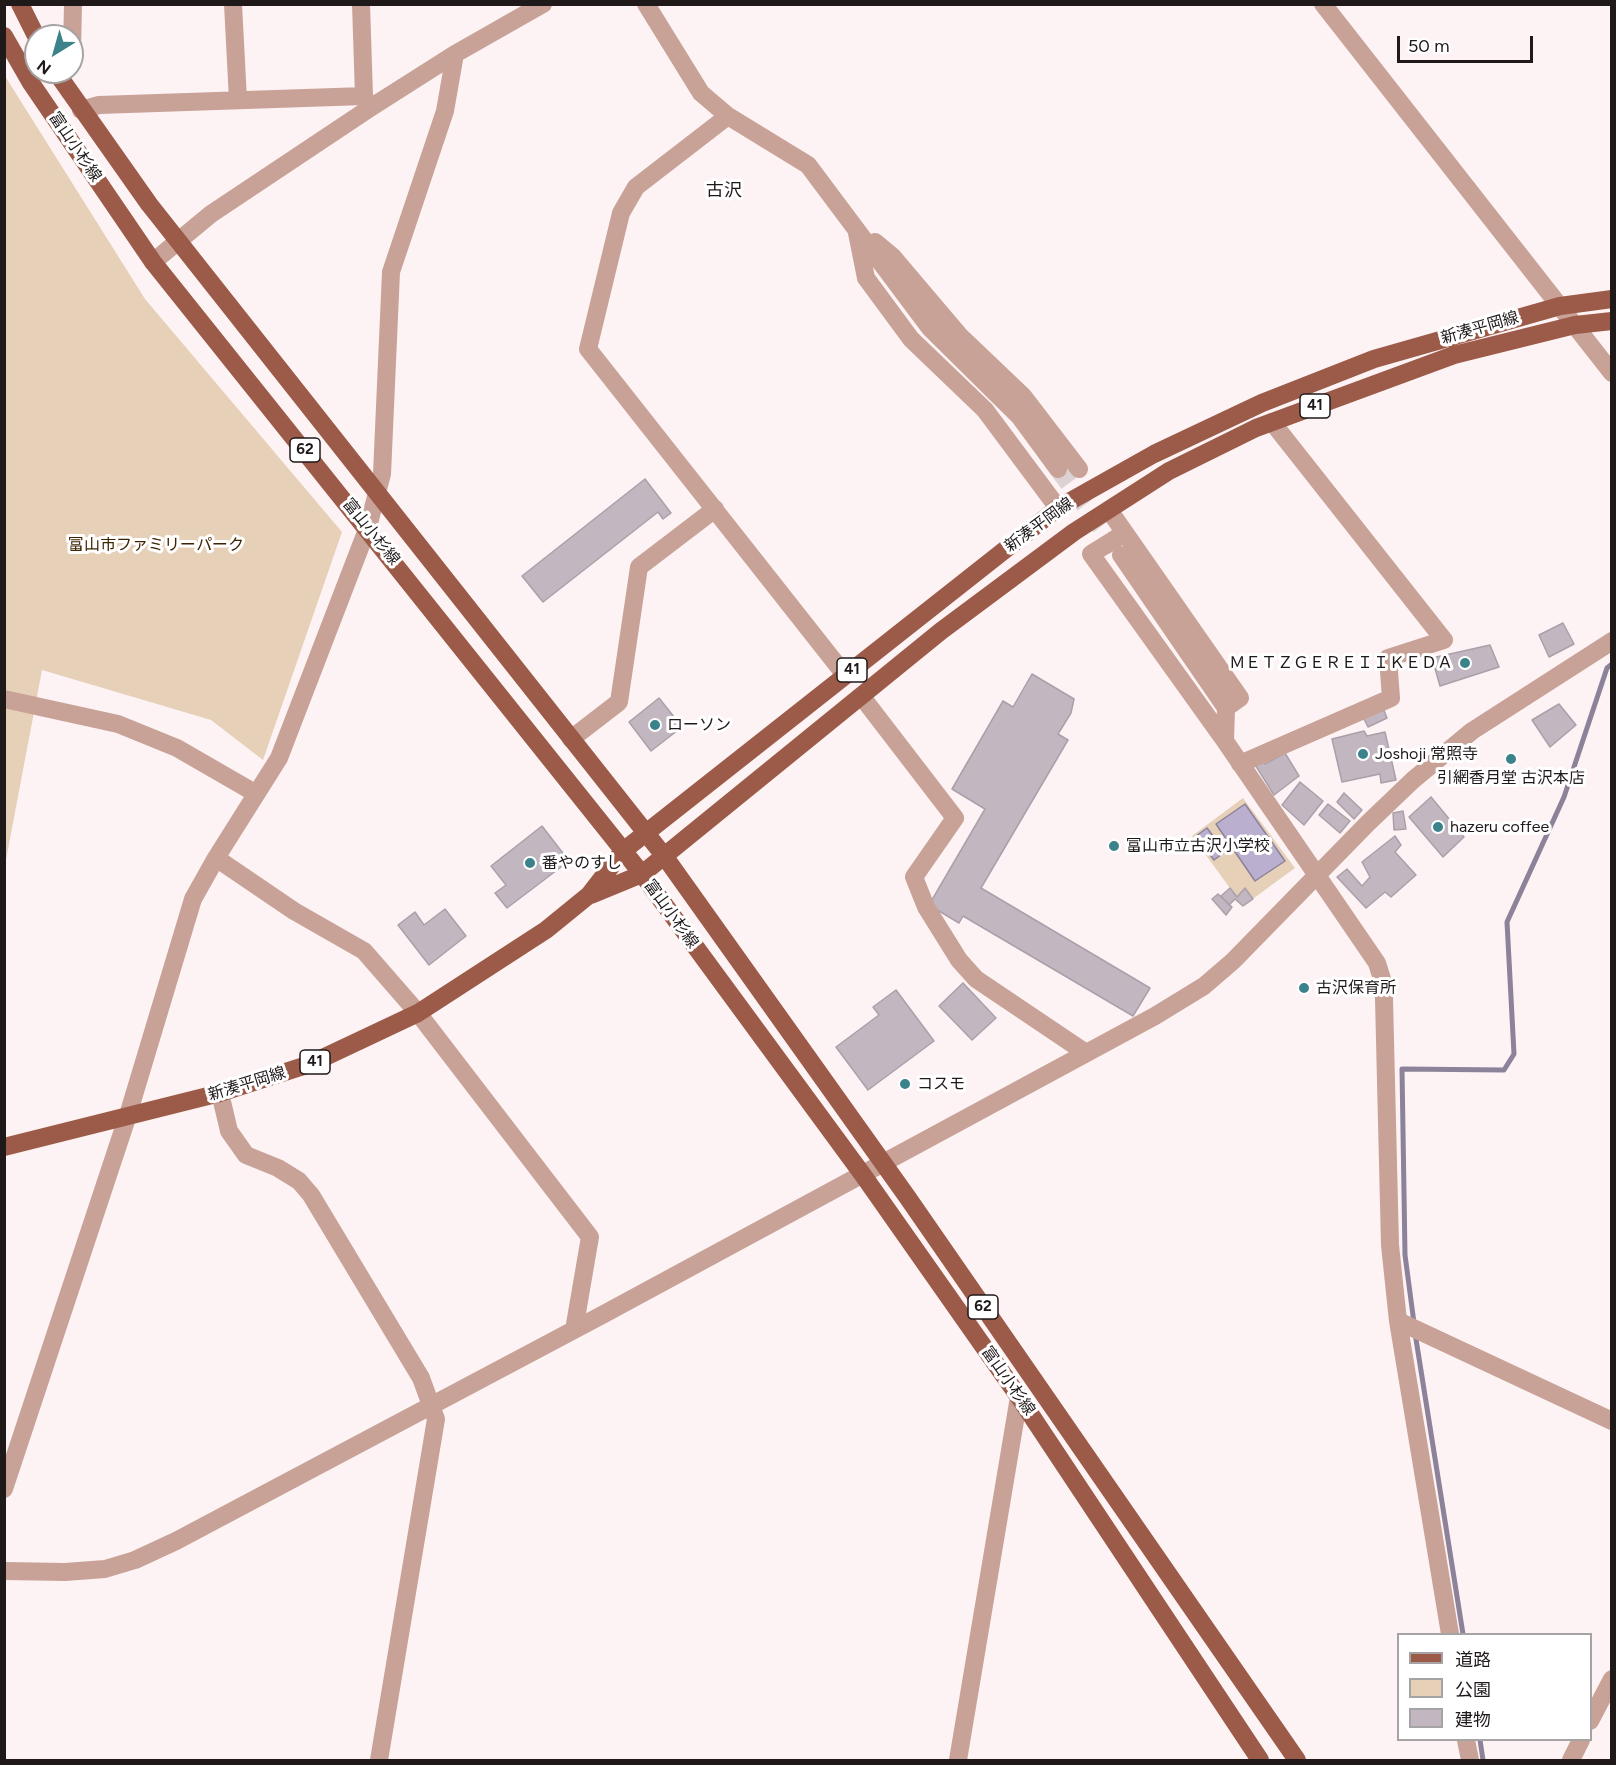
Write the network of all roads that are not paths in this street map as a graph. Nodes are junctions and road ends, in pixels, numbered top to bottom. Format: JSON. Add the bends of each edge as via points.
{"nodes":[{"id":1,"x":20,"y":4,"type":"edge"},
{"id":2,"x":73,"y":4,"type":"edge"},
{"id":3,"x":233,"y":4,"type":"edge"},
{"id":4,"x":361,"y":4,"type":"edge"},
{"id":5,"x":543,"y":4,"type":"edge"},
{"id":6,"x":646,"y":4,"type":"edge"},
{"id":7,"x":1323,"y":4,"type":"edge"},
{"id":8,"x":30,"y":24,"type":"edge"},
{"id":9,"x":73,"y":24,"type":"edge"},
{"id":10,"x":4,"y":36,"type":"edge"},
{"id":11,"x":455,"y":54,"type":"junction"},
{"id":12,"x":64,"y":84,"type":"edge"},
{"id":13,"x":238,"y":100,"type":"junction"},
{"id":14,"x":367,"y":102,"type":"junction"},
{"id":15,"x":81,"y":110,"type":"junction"},
{"id":16,"x":728,"y":116,"type":"junction"},
{"id":17,"x":856,"y":229,"type":"junction"},
{"id":18,"x":179,"y":240,"type":"junction"},
{"id":19,"x":153,"y":262,"type":"junction"},
{"id":20,"x":1611,"y":299,"type":"edge"},
{"id":21,"x":1560,"y":306,"type":"junction"},
{"id":22,"x":1611,"y":321,"type":"edge"},
{"id":23,"x":1575,"y":325,"type":"junction"},
{"id":24,"x":1611,"y":373,"type":"edge"},
{"id":25,"x":1272,"y":422,"type":"junction"},
{"id":26,"x":1079,"y":469,"type":"tunnel mouth"},
{"id":27,"x":1058,"y":470,"type":"tunnel mouth"},
{"id":28,"x":377,"y":495,"type":"junction"},
{"id":29,"x":1058,"y":508,"type":"junction"},
{"id":30,"x":715,"y":509,"type":"junction"},
{"id":31,"x":1109,"y":510,"type":"junction"},
{"id":32,"x":368,"y":528,"type":"junction"},
{"id":33,"x":1125,"y":533,"type":"junction"},
{"id":34,"x":1121,"y":555,"type":"tunnel mouth"},
{"id":35,"x":1611,"y":641,"type":"edge"},
{"id":36,"x":845,"y":675,"type":"junction"},
{"id":37,"x":862,"y":697,"type":"junction"},
{"id":38,"x":4,"y":699,"type":"edge"},
{"id":39,"x":1226,"y":708,"type":"junction"},
{"id":40,"x":572,"y":739,"type":"junction"},
{"id":41,"x":1225,"y":741,"type":"junction"},
{"id":42,"x":1240,"y":764,"type":"junction"},
{"id":43,"x":255,"y":793,"type":"junction"},
{"id":44,"x":647,"y":834,"type":"junction"},
{"id":45,"x":623,"y":851,"type":"junction"},
{"id":46,"x":665,"y":857,"type":"junction"},
{"id":47,"x":216,"y":858,"type":"junction"},
{"id":48,"x":642,"y":874,"type":"junction"},
{"id":49,"x":1316,"y":876,"type":"junction"},
{"id":50,"x":590,"y":895,"type":"junction"},
{"id":51,"x":418,"y":1013,"type":"junction"},
{"id":52,"x":1086,"y":1053,"type":"junction"},
{"id":53,"x":220,"y":1094,"type":"junction"},
{"id":54,"x":128,"y":1116,"type":"junction"},
{"id":55,"x":4,"y":1147,"type":"edge"},
{"id":56,"x":884,"y":1164,"type":"junction"},
{"id":57,"x":863,"y":1175,"type":"junction"},
{"id":58,"x":1398,"y":1321,"type":"junction"},
{"id":59,"x":574,"y":1330,"type":"junction"},
{"id":60,"x":1019,"y":1397,"type":"junction"},
{"id":61,"x":431,"y":1404,"type":"junction"},
{"id":62,"x":1611,"y":1421,"type":"edge"},
{"id":63,"x":4,"y":1489,"type":"edge"},
{"id":64,"x":4,"y":1570,"type":"edge"},
{"id":65,"x":1449,"y":1633,"type":"edge"},
{"id":66,"x":1611,"y":1678,"type":"edge"},
{"id":67,"x":1592,"y":1717,"type":"edge"},
{"id":68,"x":1466,"y":1741,"type":"edge"},
{"id":69,"x":1581,"y":1741,"type":"edge"},
{"id":70,"x":379,"y":1761,"type":"edge"},
{"id":71,"x":958,"y":1761,"type":"edge"},
{"id":72,"x":1260,"y":1761,"type":"edge"},
{"id":73,"x":1297,"y":1761,"type":"edge"},
{"id":74,"x":1470,"y":1761,"type":"edge"},
{"id":75,"x":1571,"y":1761,"type":"edge"}],
"edges":[{"from":1,"to":8,"type":"main road"},
{"from":2,"to":9,"type":"street"},
{"from":3,"to":13,"type":"street"},
{"from":4,"to":14,"type":"street"},
{"from":5,"to":11,"type":"street"},
{"from":6,"to":16,"type":"street","via":[[701,93]]},
{"from":7,"to":21,"type":"street"},
{"from":10,"to":19,"type":"main road","name":"富山小杉線","number":"62","via":[[31,83]]},
{"from":11,"to":14,"type":"street"},
{"from":11,"to":28,"type":"street","via":[[445,111],[391,272],[384,446]]},
{"from":12,"to":15,"type":"main road","name":"富山小杉線","number":"62"},
{"from":13,"to":14,"type":"street"},
{"from":13,"to":15,"type":"street","via":[[99,105]]},
{"from":14,"to":18,"type":"street"},
{"from":15,"to":18,"type":"main road","name":"富山小杉線","number":"62"},
{"from":16,"to":17,"type":"street","via":[[808,165]]},
{"from":16,"to":30,"type":"street","via":[[636,187],[621,213],[588,349]]},
{"from":17,"to":26,"type":"street","via":[[893,257],[960,336],[1023,396]]},
{"from":17,"to":27,"type":"street","via":[[930,328],[1019,416]]},
{"from":17,"to":29,"type":"street","via":[[866,278],[911,339],[985,410]]},
{"from":18,"to":19,"type":"street"},
{"from":18,"to":28,"type":"main road","name":"富山小杉線","number":"62"},
{"from":19,"to":32,"type":"main road","name":"富山小杉線","number":"62"},
{"from":20,"to":21,"type":"main road","name":"新湊平岡線","number":"41"},
{"from":21,"to":23,"type":"street"},
{"from":21,"to":29,"type":"main road","name":"新湊平岡線","number":"41","via":[[1374,358],[1262,403],[1154,454]]},
{"from":22,"to":23,"type":"main road","name":"新湊平岡線","number":"41"},
{"from":23,"to":24,"type":"street"},
{"from":23,"to":25,"type":"main road","name":"新湊平岡線","number":"41","via":[[1454,355]]},
{"from":25,"to":31,"type":"main road","name":"新湊平岡線","number":"41","via":[[1169,471]]},
{"from":25,"to":42,"type":"street","via":[[1444,640],[1388,658],[1391,698]]},
{"from":28,"to":32,"type":"street"},
{"from":28,"to":40,"type":"main road","name":"富山小杉線","number":"62"},
{"from":29,"to":36,"type":"main road","name":"新湊平岡線","number":"41"},
{"from":30,"to":36,"type":"street"},
{"from":30,"to":40,"type":"street","via":[[639,567],[619,702]]},
{"from":31,"to":33,"type":"street"},
{"from":31,"to":37,"type":"main road","name":"新湊平岡線","number":"41","via":[[951,624]]},
{"from":32,"to":43,"type":"street","via":[[279,759]]},
{"from":32,"to":45,"type":"main road","name":"富山小杉線","number":"62"},
{"from":33,"to":39,"type":"street","via":[[1240,698]]},
{"from":33,"to":41,"type":"street","via":[[1091,554]]},
{"from":34,"to":39,"type":"street"},
{"from":35,"to":49,"type":"street","via":[[1472,731],[1413,780]]},
{"from":36,"to":44,"type":"main road","name":"新湊平岡線","number":"41"},
{"from":37,"to":46,"type":"main road","name":"新湊平岡線","number":"41"},
{"from":37,"to":52,"type":"street","via":[[956,818],[914,877],[926,907],[959,960],[976,979]]},
{"from":38,"to":43,"type":"street","via":[[118,724],[177,747]]},
{"from":39,"to":41,"type":"street"},
{"from":40,"to":44,"type":"main road","name":"富山小杉線","number":"62"},
{"from":41,"to":42,"type":"street"},
{"from":42,"to":49,"type":"street"},
{"from":43,"to":47,"type":"street"},
{"from":44,"to":45,"type":"main road","name":"新湊平岡線","number":"41"},
{"from":44,"to":46,"type":"main road","name":"富山小杉線","number":"62"},
{"from":45,"to":48,"type":"main road","name":"富山小杉線","number":"62"},
{"from":45,"to":50,"type":"main road","name":"新湊平岡線","number":"41"},
{"from":46,"to":48,"type":"main road","name":"新湊平岡線","number":"41"},
{"from":46,"to":56,"type":"main road","name":"富山小杉線","number":"62"},
{"from":47,"to":51,"type":"street","via":[[294,911],[364,951]]},
{"from":47,"to":54,"type":"street","via":[[194,899]]},
{"from":48,"to":50,"type":"main road","name":"新湊平岡線","number":"41"},
{"from":48,"to":57,"type":"main road","name":"富山小杉線","number":"62"},
{"from":49,"to":52,"type":"street","via":[[1204,986]]},
{"from":49,"to":58,"type":"street","via":[[1377,963],[1382,979],[1390,1245]]},
{"from":50,"to":51,"type":"main road","name":"新湊平岡線","number":"41","via":[[546,930]]},
{"from":51,"to":53,"type":"main road","name":"新湊平岡線","number":"41","via":[[310,1064]]},
{"from":51,"to":59,"type":"street","via":[[590,1237]]},
{"from":52,"to":56,"type":"street"},
{"from":53,"to":54,"type":"main road","name":"新湊平岡線","number":"41"},
{"from":53,"to":61,"type":"street","via":[[229,1131],[246,1155],[278,1168],[299,1181],[311,1195],[421,1378]]},
{"from":54,"to":55,"type":"main road","name":"新湊平岡線","number":"41"},
{"from":54,"to":63,"type":"street"},
{"from":56,"to":57,"type":"street"},
{"from":56,"to":73,"type":"main road","name":"富山小杉線","number":"62"},
{"from":57,"to":59,"type":"street"},
{"from":57,"to":60,"type":"main road","name":"富山小杉線","number":"62"},
{"from":58,"to":62,"type":"street"},
{"from":58,"to":65,"type":"street"},
{"from":59,"to":61,"type":"street"},
{"from":60,"to":71,"type":"street"},
{"from":60,"to":72,"type":"main road","name":"富山小杉線","number":"62"},
{"from":61,"to":64,"type":"street","via":[[135,1560],[98,1570]]},
{"from":61,"to":70,"type":"street","via":[[436,1419]]},
{"from":66,"to":67,"type":"street"},
{"from":68,"to":74,"type":"street"},
{"from":69,"to":75,"type":"street"}]}
